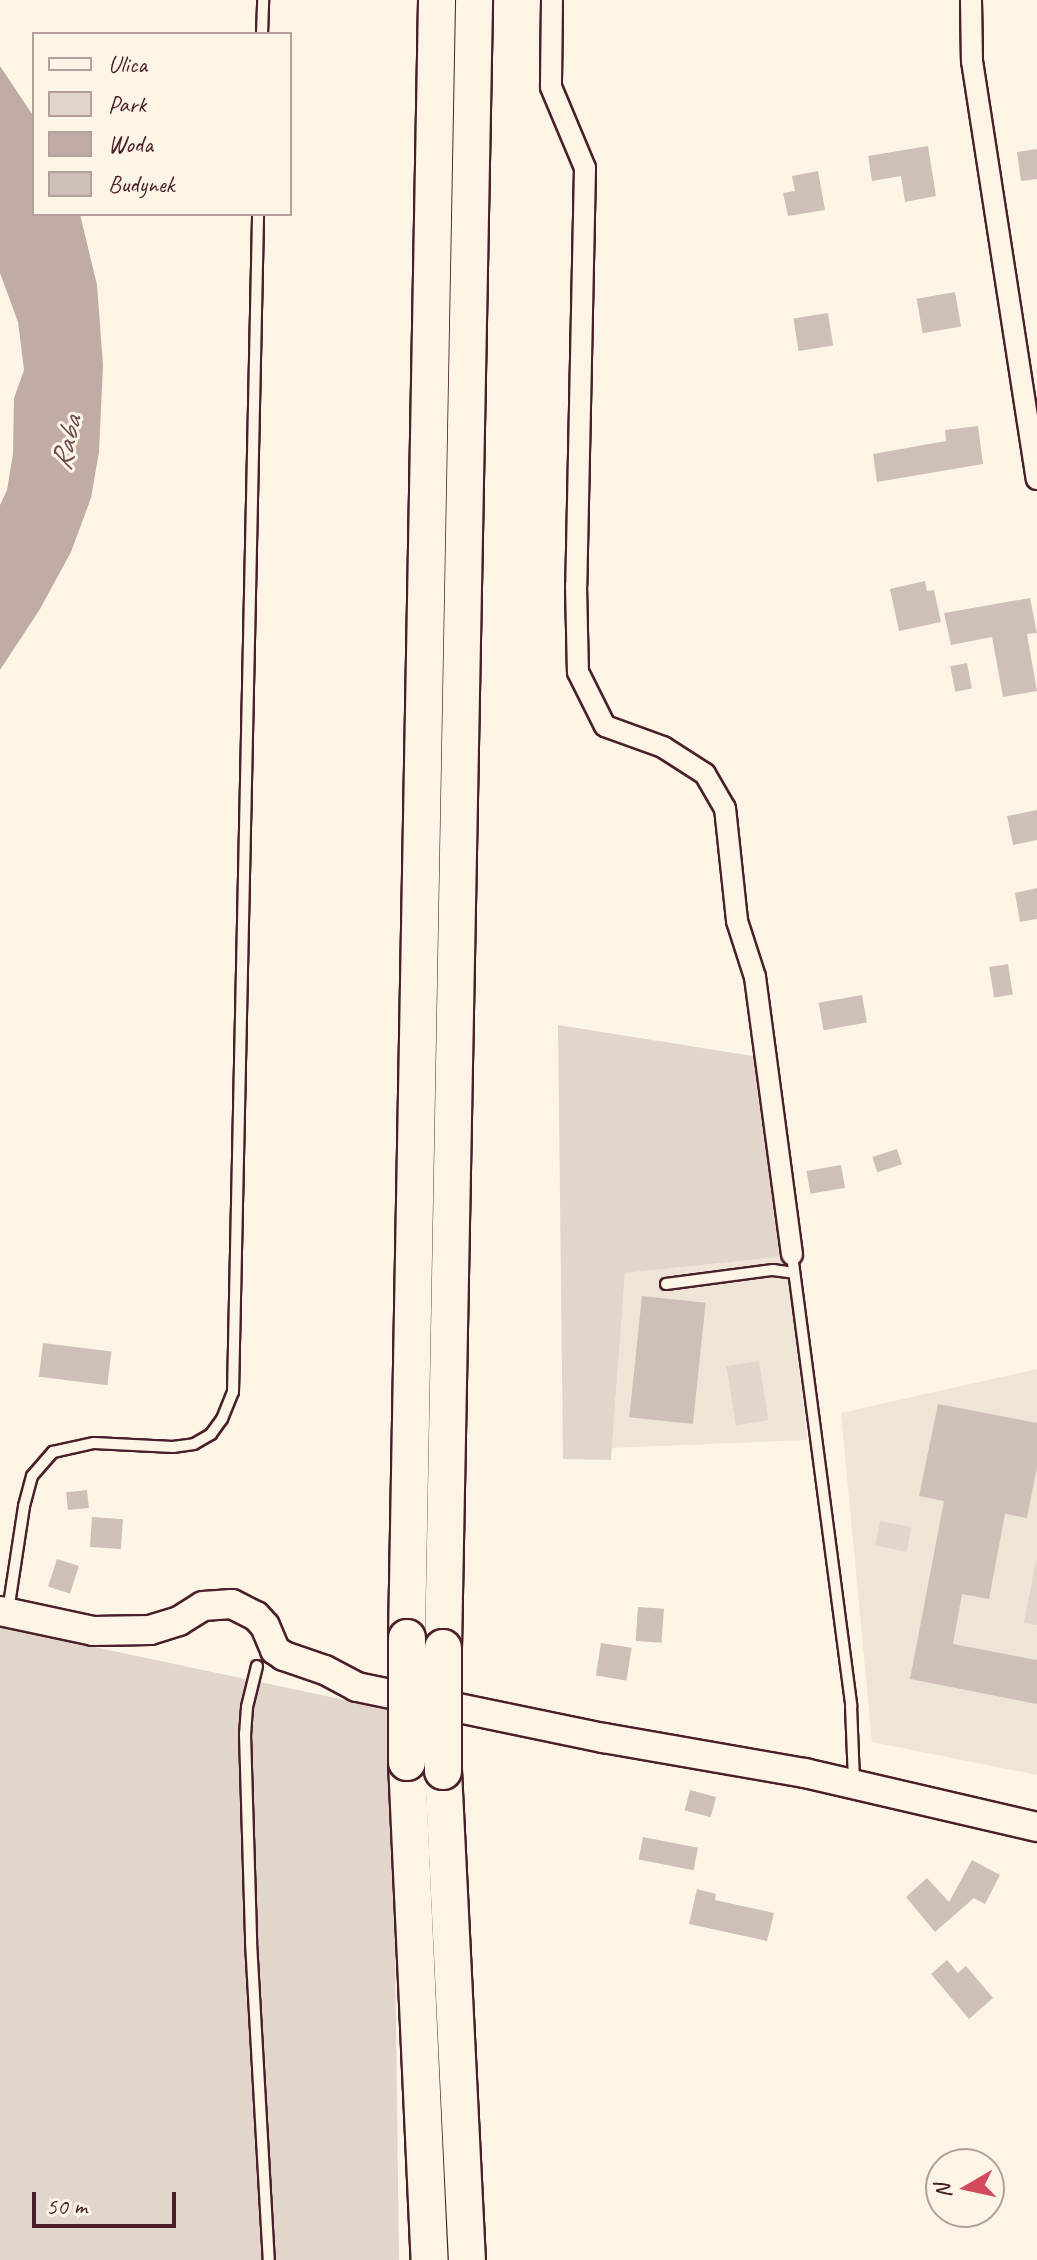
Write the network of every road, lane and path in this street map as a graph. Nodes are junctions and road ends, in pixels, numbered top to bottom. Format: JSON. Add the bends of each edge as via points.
{"nodes":[{"id":1,"x":263,"y":0,"type":"edge"},
{"id":2,"x":437,"y":0,"type":"edge"},
{"id":3,"x":474,"y":0,"type":"edge"},
{"id":4,"x":552,"y":0,"type":"edge"},
{"id":5,"x":971,"y":0,"type":"edge"},
{"id":6,"x":262,"y":32,"type":"edge"},
{"id":7,"x":258,"y":216,"type":"edge"},
{"id":8,"x":1037,"y":479,"type":"edge"},
{"id":9,"x":793,"y":1264,"type":"junction"},
{"id":10,"x":666,"y":1284,"type":"dead end"},
{"id":11,"x":4,"y":1612,"type":"edge"},
{"id":12,"x":257,"y":1666,"type":"dead end"},
{"id":13,"x":854,"y":1784,"type":"junction"},
{"id":14,"x":1037,"y":1827,"type":"edge"},
{"id":15,"x":269,"y":2260,"type":"edge"},
{"id":16,"x":430,"y":2260,"type":"edge"},
{"id":17,"x":467,"y":2260,"type":"edge"}],
"edges":[{"from":1,"to":6,"type":"lane"},
{"from":2,"to":16,"type":"highway","bridge":true,"via":[[407,1638],[407,1762]]},
{"from":3,"to":17,"type":"highway","bridge":true,"via":[[443,1648],[443,1771]]},
{"from":4,"to":9,"type":"street","via":[[551,87],[585,168],[578,672],[605,726],[663,747],[705,774],[725,808],[737,921],[755,977]]},
{"from":5,"to":8,"type":"street","via":[[972,61]]},
{"from":7,"to":11,"type":"lane","via":[[233,1392],[211,1434],[194,1444],[94,1443],[53,1452],[32,1476]]},
{"from":9,"to":10,"type":"lane"},
{"from":9,"to":13,"type":"lane","via":[[851,1706]]},
{"from":11,"to":13,"type":"main road","via":[[93,1631],[150,1630],[203,1606],[232,1604],[256,1616],[284,1656],[357,1687]]},
{"from":12,"to":15,"type":"lane","via":[[245,1734]]},
{"from":13,"to":14,"type":"main road"}]}
